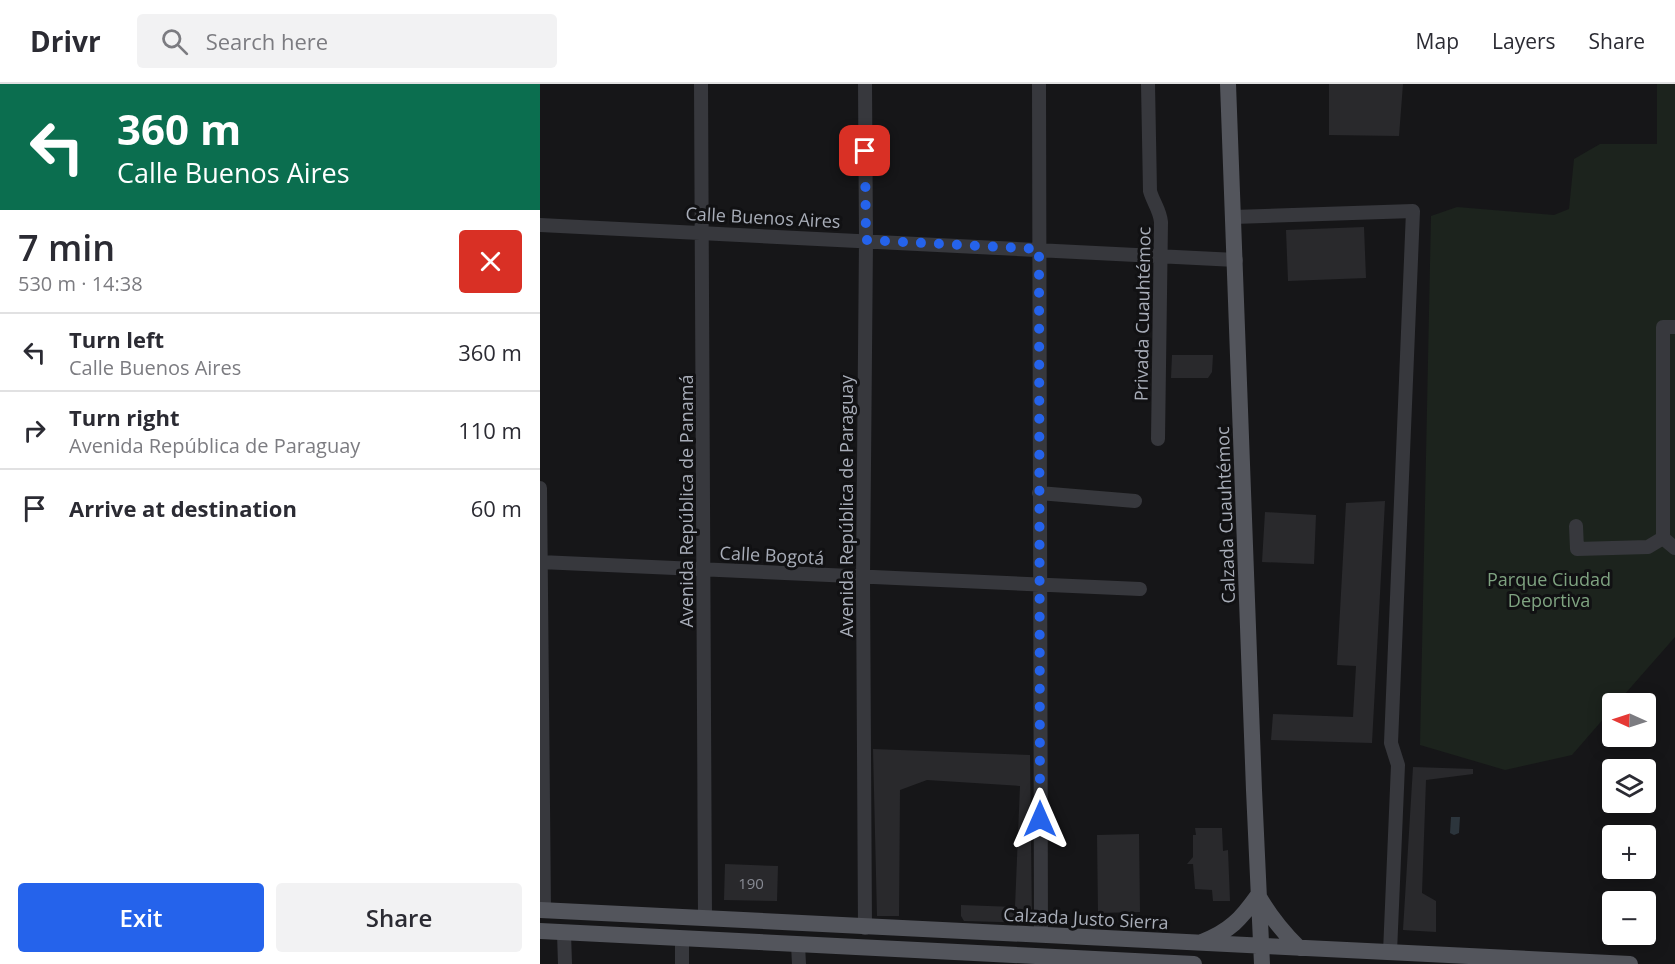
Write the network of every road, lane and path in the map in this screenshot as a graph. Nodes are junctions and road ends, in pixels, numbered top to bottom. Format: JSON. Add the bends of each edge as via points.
{"nodes":[{"id":1,"x":701,"y":84,"type":"edge"},
{"id":2,"x":865,"y":84,"type":"edge"},
{"id":3,"x":1039,"y":84,"type":"edge"},
{"id":4,"x":1148,"y":84,"type":"edge"},
{"id":5,"x":1228,"y":84,"type":"edge"},
{"id":6,"x":1233,"y":217,"type":"junction"},
{"id":7,"x":540,"y":225,"type":"edge"},
{"id":8,"x":703,"y":232,"type":"junction"},
{"id":9,"x":866,"y":240,"type":"junction"},
{"id":10,"x":1039,"y":249,"type":"junction"},
{"id":11,"x":1161,"y":256,"type":"junction"},
{"id":12,"x":1236,"y":260,"type":"junction"},
{"id":13,"x":1675,"y":327,"type":"edge"},
{"id":14,"x":1158,"y":439,"type":"dead end"},
{"id":15,"x":540,"y":488,"type":"edge"},
{"id":16,"x":1039,"y":494,"type":"junction"},
{"id":17,"x":1135,"y":501,"type":"dead end"},
{"id":18,"x":1576,"y":526,"type":"dead end"},
{"id":19,"x":1663,"y":538,"type":"junction"},
{"id":20,"x":1675,"y":548,"type":"edge"},
{"id":21,"x":540,"y":562,"type":"edge"},
{"id":22,"x":705,"y":570,"type":"junction"},
{"id":23,"x":863,"y":578,"type":"junction"},
{"id":24,"x":1039,"y":586,"type":"junction"},
{"id":25,"x":1140,"y":589,"type":"dead end"},
{"id":26,"x":1258,"y":894,"type":"junction"},
{"id":27,"x":541,"y":913,"type":"edge"},
{"id":28,"x":705,"y":919,"type":"junction"},
{"id":29,"x":865,"y":927,"type":"junction"},
{"id":30,"x":540,"y":931,"type":"edge"},
{"id":31,"x":564,"y":933,"type":"junction"},
{"id":32,"x":1041,"y":934,"type":"junction"},
{"id":33,"x":682,"y":939,"type":"junction"},
{"id":34,"x":1198,"y":944,"type":"junction"},
{"id":35,"x":798,"y":945,"type":"junction"},
{"id":36,"x":1260,"y":946,"type":"junction"},
{"id":37,"x":1299,"y":948,"type":"junction"},
{"id":38,"x":1390,"y":952,"type":"junction"},
{"id":39,"x":976,"y":954,"type":"junction"},
{"id":40,"x":917,"y":957,"type":"edge"},
{"id":41,"x":1042,"y":961,"type":"edge"},
{"id":42,"x":1606,"y":963,"type":"edge"},
{"id":43,"x":565,"y":964,"type":"edge"},
{"id":44,"x":682,"y":964,"type":"edge"},
{"id":45,"x":799,"y":964,"type":"edge"},
{"id":46,"x":1194,"y":964,"type":"edge"},
{"id":47,"x":1262,"y":964,"type":"edge"},
{"id":48,"x":1630,"y":964,"type":"edge"}],
"edges":[{"from":1,"to":8,"type":"street","name":"Avenida República de Panamá"},
{"from":2,"to":9,"type":"street","name":"Avenida República de Paraguay"},
{"from":3,"to":10,"type":"street"},
{"from":4,"to":11,"type":"street","name":"Privada Cuauhtémoc","via":[[1150,191],[1160,212]]},
{"from":5,"to":6,"type":"main road","name":"Calzada Cuauhtémoc"},
{"from":6,"to":12,"type":"main road","name":"Calzada Cuauhtémoc"},
{"from":6,"to":38,"type":"street","via":[[1413,211],[1391,743],[1398,765]]},
{"from":7,"to":8,"type":"street","name":"Calle Buenos Aires"},
{"from":8,"to":9,"type":"street","name":"Calle Buenos Aires"},
{"from":8,"to":22,"type":"street","name":"Avenida República de Panamá"},
{"from":9,"to":10,"type":"street","name":"Calle Buenos Aires"},
{"from":9,"to":23,"type":"street","name":"Avenida República de Paraguay"},
{"from":10,"to":11,"type":"street","name":"Calle Buenos Aires"},
{"from":10,"to":16,"type":"street"},
{"from":11,"to":12,"type":"street","name":"Calle Buenos Aires"},
{"from":11,"to":14,"type":"street","name":"Privada Cuauhtémoc"},
{"from":12,"to":26,"type":"main road","name":"Calzada Cuauhtémoc"},
{"from":13,"to":19,"type":"street","via":[[1664,327]]},
{"from":15,"to":21,"type":"street"},
{"from":16,"to":17,"type":"street"},
{"from":16,"to":24,"type":"street"},
{"from":18,"to":19,"type":"street","via":[[1577,549],[1648,547]]},
{"from":19,"to":20,"type":"street"},
{"from":21,"to":22,"type":"street","name":"Calle Bogotá"},
{"from":21,"to":27,"type":"street"},
{"from":22,"to":23,"type":"street","name":"Calle Bogotá"},
{"from":22,"to":28,"type":"street","name":"Avenida República de Panamá"},
{"from":23,"to":24,"type":"street","name":"Calle Bogotá"},
{"from":23,"to":29,"type":"street","name":"Avenida República de Paraguay"},
{"from":24,"to":25,"type":"street","name":"Calle Bogotá"},
{"from":24,"to":32,"type":"street"},
{"from":26,"to":34,"type":"main road","via":[[1230,929]]},
{"from":26,"to":36,"type":"main road","name":"Calzada Cuauhtémoc"},
{"from":26,"to":37,"type":"main road","via":[[1282,932]]},
{"from":27,"to":28,"type":"main road","name":"Calzada Justo Sierra"},
{"from":28,"to":29,"type":"main road","name":"Calzada Justo Sierra"},
{"from":28,"to":33,"type":"main road","via":[[686,929]]},
{"from":29,"to":32,"type":"main road","name":"Calzada Justo Sierra"},
{"from":30,"to":31,"type":"main road"},
{"from":31,"to":33,"type":"main road"},
{"from":31,"to":43,"type":"street"},
{"from":32,"to":34,"type":"main road","name":"Calzada Justo Sierra"},
{"from":32,"to":39,"type":"main road","via":[[1030,948],[984,946]]},
{"from":33,"to":35,"type":"main road"},
{"from":33,"to":44,"type":"street"},
{"from":34,"to":36,"type":"main road","name":"Calzada Justo Sierra"},
{"from":35,"to":40,"type":"main road"},
{"from":35,"to":45,"type":"street"},
{"from":36,"to":37,"type":"main road","name":"Calzada Justo Sierra"},
{"from":36,"to":47,"type":"main road","name":"Calzada Cuauhtémoc"},
{"from":37,"to":38,"type":"main road","name":"Calzada Justo Sierra"},
{"from":38,"to":42,"type":"main road","name":"Calzada Justo Sierra"},
{"from":39,"to":40,"type":"main road"},
{"from":39,"to":41,"type":"main road"},
{"from":41,"to":46,"type":"main road"},
{"from":42,"to":48,"type":"main road","name":"Calzada Justo Sierra"}]}
